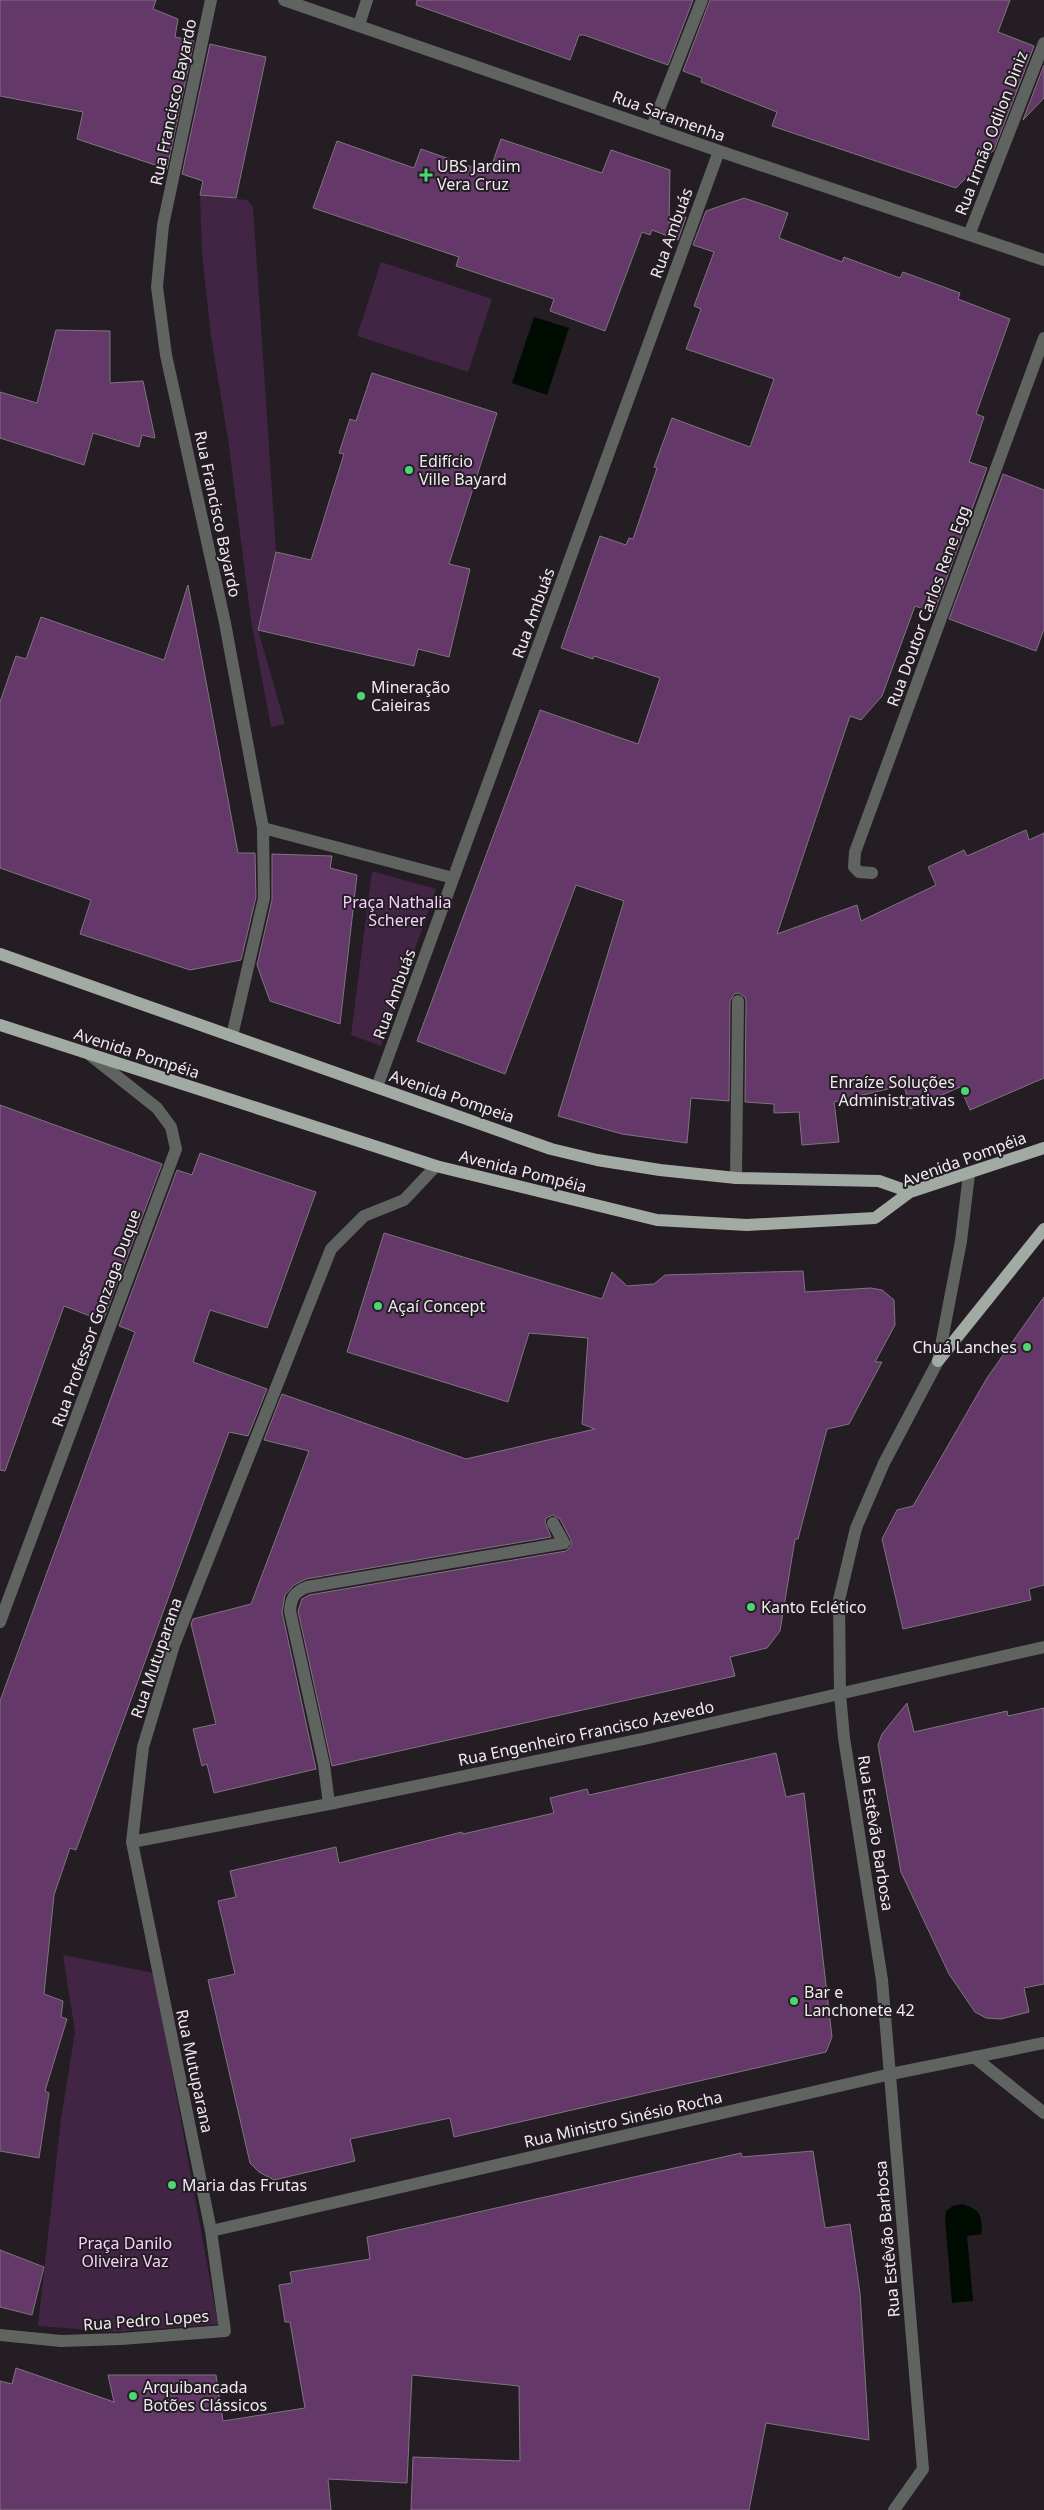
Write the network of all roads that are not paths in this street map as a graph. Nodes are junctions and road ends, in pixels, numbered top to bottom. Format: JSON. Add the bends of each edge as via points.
{"nodes":[{"id":1,"x":211,"y":0,"type":"edge"},
{"id":2,"x":284,"y":0,"type":"edge"},
{"id":3,"x":368,"y":0,"type":"edge"},
{"id":4,"x":702,"y":0,"type":"edge"},
{"id":5,"x":359,"y":25,"type":"junction"},
{"id":6,"x":1044,"y":43,"type":"edge"},
{"id":7,"x":652,"y":126,"type":"junction"},
{"id":8,"x":719,"y":151,"type":"junction"},
{"id":9,"x":969,"y":235,"type":"junction"},
{"id":10,"x":1044,"y":260,"type":"edge"},
{"id":11,"x":1044,"y":338,"type":"edge"},
{"id":12,"x":263,"y":828,"type":"junction"},
{"id":13,"x":872,"y":873,"type":"dead end"},
{"id":14,"x":453,"y":878,"type":"junction"},
{"id":15,"x":0,"y":954,"type":"edge"},
{"id":16,"x":738,"y":1001,"type":"dead end"},
{"id":17,"x":0,"y":1025,"type":"edge"},
{"id":18,"x":232,"y":1036,"type":"junction"},
{"id":19,"x":90,"y":1055,"type":"junction"},
{"id":20,"x":378,"y":1087,"type":"junction"},
{"id":21,"x":1044,"y":1148,"type":"edge"},
{"id":22,"x":436,"y":1166,"type":"junction"},
{"id":23,"x":969,"y":1174,"type":"junction"},
{"id":24,"x":736,"y":1178,"type":"junction"},
{"id":25,"x":910,"y":1192,"type":"junction"},
{"id":26,"x":1044,"y":1229,"type":"edge"},
{"id":27,"x":938,"y":1361,"type":"junction"},
{"id":28,"x":553,"y":1523,"type":"dead end"},
{"id":29,"x":0,"y":1622,"type":"edge"},
{"id":30,"x":1044,"y":1647,"type":"edge"},
{"id":31,"x":840,"y":1694,"type":"junction"},
{"id":32,"x":330,"y":1804,"type":"junction"},
{"id":33,"x":132,"y":1842,"type":"junction"},
{"id":34,"x":1044,"y":2042,"type":"edge"},
{"id":35,"x":974,"y":2057,"type":"junction"},
{"id":36,"x":891,"y":2074,"type":"junction"},
{"id":37,"x":1044,"y":2113,"type":"edge"},
{"id":38,"x":211,"y":2231,"type":"junction"},
{"id":39,"x":0,"y":2335,"type":"edge"},
{"id":40,"x":894,"y":2510,"type":"edge"}],
"edges":[{"from":1,"to":12,"type":"street","name":"Rua Francisco Bayardo","via":[[163,225],[157,287],[166,355],[225,623]]},
{"from":2,"to":5,"type":"street","name":"Rua Saramenha"},
{"from":3,"to":5,"type":"street"},
{"from":4,"to":7,"type":"street"},
{"from":5,"to":7,"type":"street","name":"Rua Saramenha"},
{"from":6,"to":9,"type":"street","name":"Rua Irmão Odilon Diniz"},
{"from":7,"to":8,"type":"street","name":"Rua Saramenha"},
{"from":8,"to":9,"type":"street","name":"Rua Saramenha"},
{"from":8,"to":14,"type":"street","name":"Rua Ambuás"},
{"from":9,"to":10,"type":"street","name":"Rua Saramenha"},
{"from":11,"to":13,"type":"street","name":"Rua Doutor Carlos Rene Egg","via":[[855,852],[854,867],[859,872]]},
{"from":12,"to":14,"type":"street"},
{"from":12,"to":18,"type":"street","name":"Rua Francisco Bayardo","via":[[264,898]]},
{"from":14,"to":20,"type":"street","name":"Rua Ambuás"},
{"from":15,"to":18,"type":"main road","name":"Avenida Pompeia"},
{"from":16,"to":24,"type":"street"},
{"from":17,"to":19,"type":"main road","name":"Avenida Pompéia"},
{"from":18,"to":20,"type":"main road","name":"Avenida Pompeia"},
{"from":19,"to":22,"type":"main road","name":"Avenida Pompéia"},
{"from":19,"to":29,"type":"street","name":"Rua Professor Gonzaga Duque","via":[[156,1108],[171,1127],[176,1149]]},
{"from":20,"to":24,"type":"main road","name":"Avenida Pompeia","via":[[551,1149],[651,1169]]},
{"from":21,"to":23,"type":"main road","name":"Avenida Pompéia"},
{"from":22,"to":25,"type":"main road","name":"Avenida Pompéia","via":[[657,1220],[699,1223],[747,1225],[875,1218]]},
{"from":22,"to":33,"type":"street","name":"Rua Mutuparana","via":[[404,1200],[364,1216],[331,1249],[174,1644],[143,1747]]},
{"from":23,"to":25,"type":"main road","name":"Avenida Pompéia"},
{"from":23,"to":27,"type":"street","name":"Rua Estêvão Barbosa","via":[[961,1241]]},
{"from":24,"to":25,"type":"main road","name":"Avenida Pompeia","via":[[879,1182]]},
{"from":26,"to":27,"type":"main road"},
{"from":27,"to":31,"type":"street","name":"Rua Estêvão Barbosa","via":[[884,1463],[856,1528],[838,1600]]},
{"from":28,"to":32,"type":"street","via":[[564,1543],[297,1591],[291,1600],[290,1611]]},
{"from":30,"to":31,"type":"street","name":"Rua Engenheiro Francisco Azevedo"},
{"from":31,"to":32,"type":"street","name":"Rua Engenheiro Francisco Azevedo"},
{"from":31,"to":36,"type":"street","name":"Rua Estêvão Barbosa","via":[[882,1980]]},
{"from":32,"to":33,"type":"street","name":"Rua Engenheiro Francisco Azevedo"},
{"from":33,"to":38,"type":"street","name":"Rua Mutuparana"},
{"from":34,"to":35,"type":"street","name":"Rua Ministro Sinésio Rocha"},
{"from":35,"to":36,"type":"street","name":"Rua Ministro Sinésio Rocha"},
{"from":35,"to":37,"type":"street"},
{"from":36,"to":38,"type":"street","name":"Rua Ministro Sinésio Rocha"},
{"from":36,"to":40,"type":"street","name":"Rua Estêvão Barbosa","via":[[923,2469]]},
{"from":38,"to":39,"type":"street","name":"Rua Pedro Lopes","via":[[225,2331],[56,2341]]}]}
